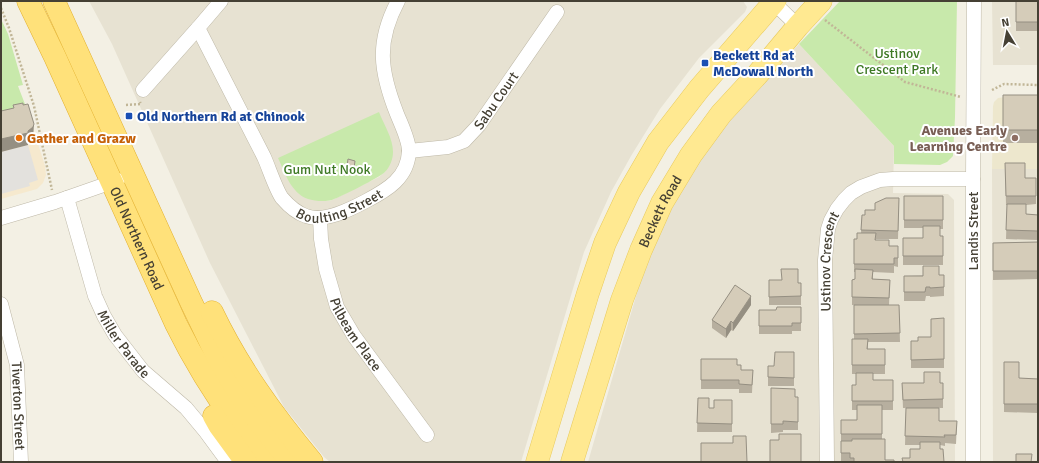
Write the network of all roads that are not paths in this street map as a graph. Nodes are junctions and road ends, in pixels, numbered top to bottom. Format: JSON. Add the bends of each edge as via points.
{"nodes":[{"id":1,"x":28,"y":1,"type":"edge"},
{"id":2,"x":54,"y":1,"type":"edge"},
{"id":3,"x":221,"y":1,"type":"edge"},
{"id":4,"x":398,"y":1,"type":"edge"},
{"id":5,"x":974,"y":1,"type":"edge"},
{"id":6,"x":773,"y":2,"type":"edge"},
{"id":7,"x":821,"y":9,"type":"edge"},
{"id":8,"x":557,"y":12,"type":"dead end"},
{"id":9,"x":798,"y":26,"type":"junction"},
{"id":10,"x":198,"y":28,"type":"junction"},
{"id":11,"x":143,"y":90,"type":"dead end"},
{"id":12,"x":409,"y":150,"type":"junction"},
{"id":13,"x":133,"y":174,"type":"junction"},
{"id":14,"x":973,"y":179,"type":"junction"},
{"id":15,"x":111,"y":182,"type":"junction"},
{"id":16,"x":61,"y":200,"type":"junction"},
{"id":17,"x":1,"y":218,"type":"edge"},
{"id":18,"x":320,"y":218,"type":"junction"},
{"id":19,"x":168,"y":249,"type":"junction"},
{"id":20,"x":1,"y":304,"type":"edge"},
{"id":21,"x":176,"y":324,"type":"junction"},
{"id":22,"x":427,"y":435,"type":"dead end"},
{"id":23,"x":21,"y":462,"type":"edge"},
{"id":24,"x":228,"y":462,"type":"edge"},
{"id":25,"x":246,"y":462,"type":"edge"},
{"id":26,"x":268,"y":462,"type":"edge"},
{"id":27,"x":291,"y":462,"type":"edge"},
{"id":28,"x":312,"y":462,"type":"edge"},
{"id":29,"x":537,"y":462,"type":"edge"},
{"id":30,"x":572,"y":462,"type":"edge"},
{"id":31,"x":827,"y":462,"type":"edge"},
{"id":32,"x":973,"y":462,"type":"edge"}],
"edges":[{"from":1,"to":15,"type":"highway","name":"Old Northern Road"},
{"from":2,"to":13,"type":"highway","name":"Old Northern Road"},
{"from":3,"to":10,"type":"street"},
{"from":4,"to":12,"type":"street","name":"Boulting Street","via":[[384,36],[382,63]]},
{"from":5,"to":14,"type":"street","name":"Landis Street"},
{"from":6,"to":9,"type":"street"},
{"from":6,"to":29,"type":"main road","via":[[658,142],[629,192],[603,250]]},
{"from":7,"to":9,"type":"main road","name":"Beckett Road"},
{"from":8,"to":12,"type":"street","name":"Sabu Court","via":[[479,125],[464,141],[441,148]]},
{"from":9,"to":30,"type":"main road","name":"Beckett Road","via":[[757,76],[721,114],[691,155],[662,202],[622,300]]},
{"from":10,"to":11,"type":"street"},
{"from":10,"to":18,"type":"street","name":"Boulting Street","via":[[282,197],[293,209],[307,217]]},
{"from":12,"to":18,"type":"street","name":"Boulting Street","via":[[404,171],[392,186],[339,214]]},
{"from":13,"to":15,"type":"street"},
{"from":13,"to":19,"type":"highway","name":"Old Northern Road"},
{"from":14,"to":31,"type":"street","name":"Ustinov Crescent","via":[[880,180],[861,186],[836,210],[828,230],[825,260]]},
{"from":14,"to":32,"type":"street","name":"Landis Street"},
{"from":15,"to":16,"type":"street"},
{"from":15,"to":21,"type":"highway","name":"Old Northern Road"},
{"from":16,"to":17,"type":"street"},
{"from":16,"to":24,"type":"street","name":"Miller Parade","via":[[95,296],[115,335],[143,371],[186,408]]},
{"from":18,"to":22,"type":"street","name":"Pilbeam Place","via":[[326,269],[337,307],[354,336]]},
{"from":19,"to":27,"type":"highway","name":"Old Northern Road","via":[[217,356],[256,418]]},
{"from":19,"to":28,"type":"highway","via":[[189,268],[247,377],[267,407]]},
{"from":20,"to":23,"type":"street","name":"Tiverton Street","via":[[17,365]]},
{"from":21,"to":25,"type":"highway","via":[[180,353],[220,425]]},
{"from":21,"to":26,"type":"highway","name":"Old Northern Road","via":[[191,354],[223,404]]}]}
